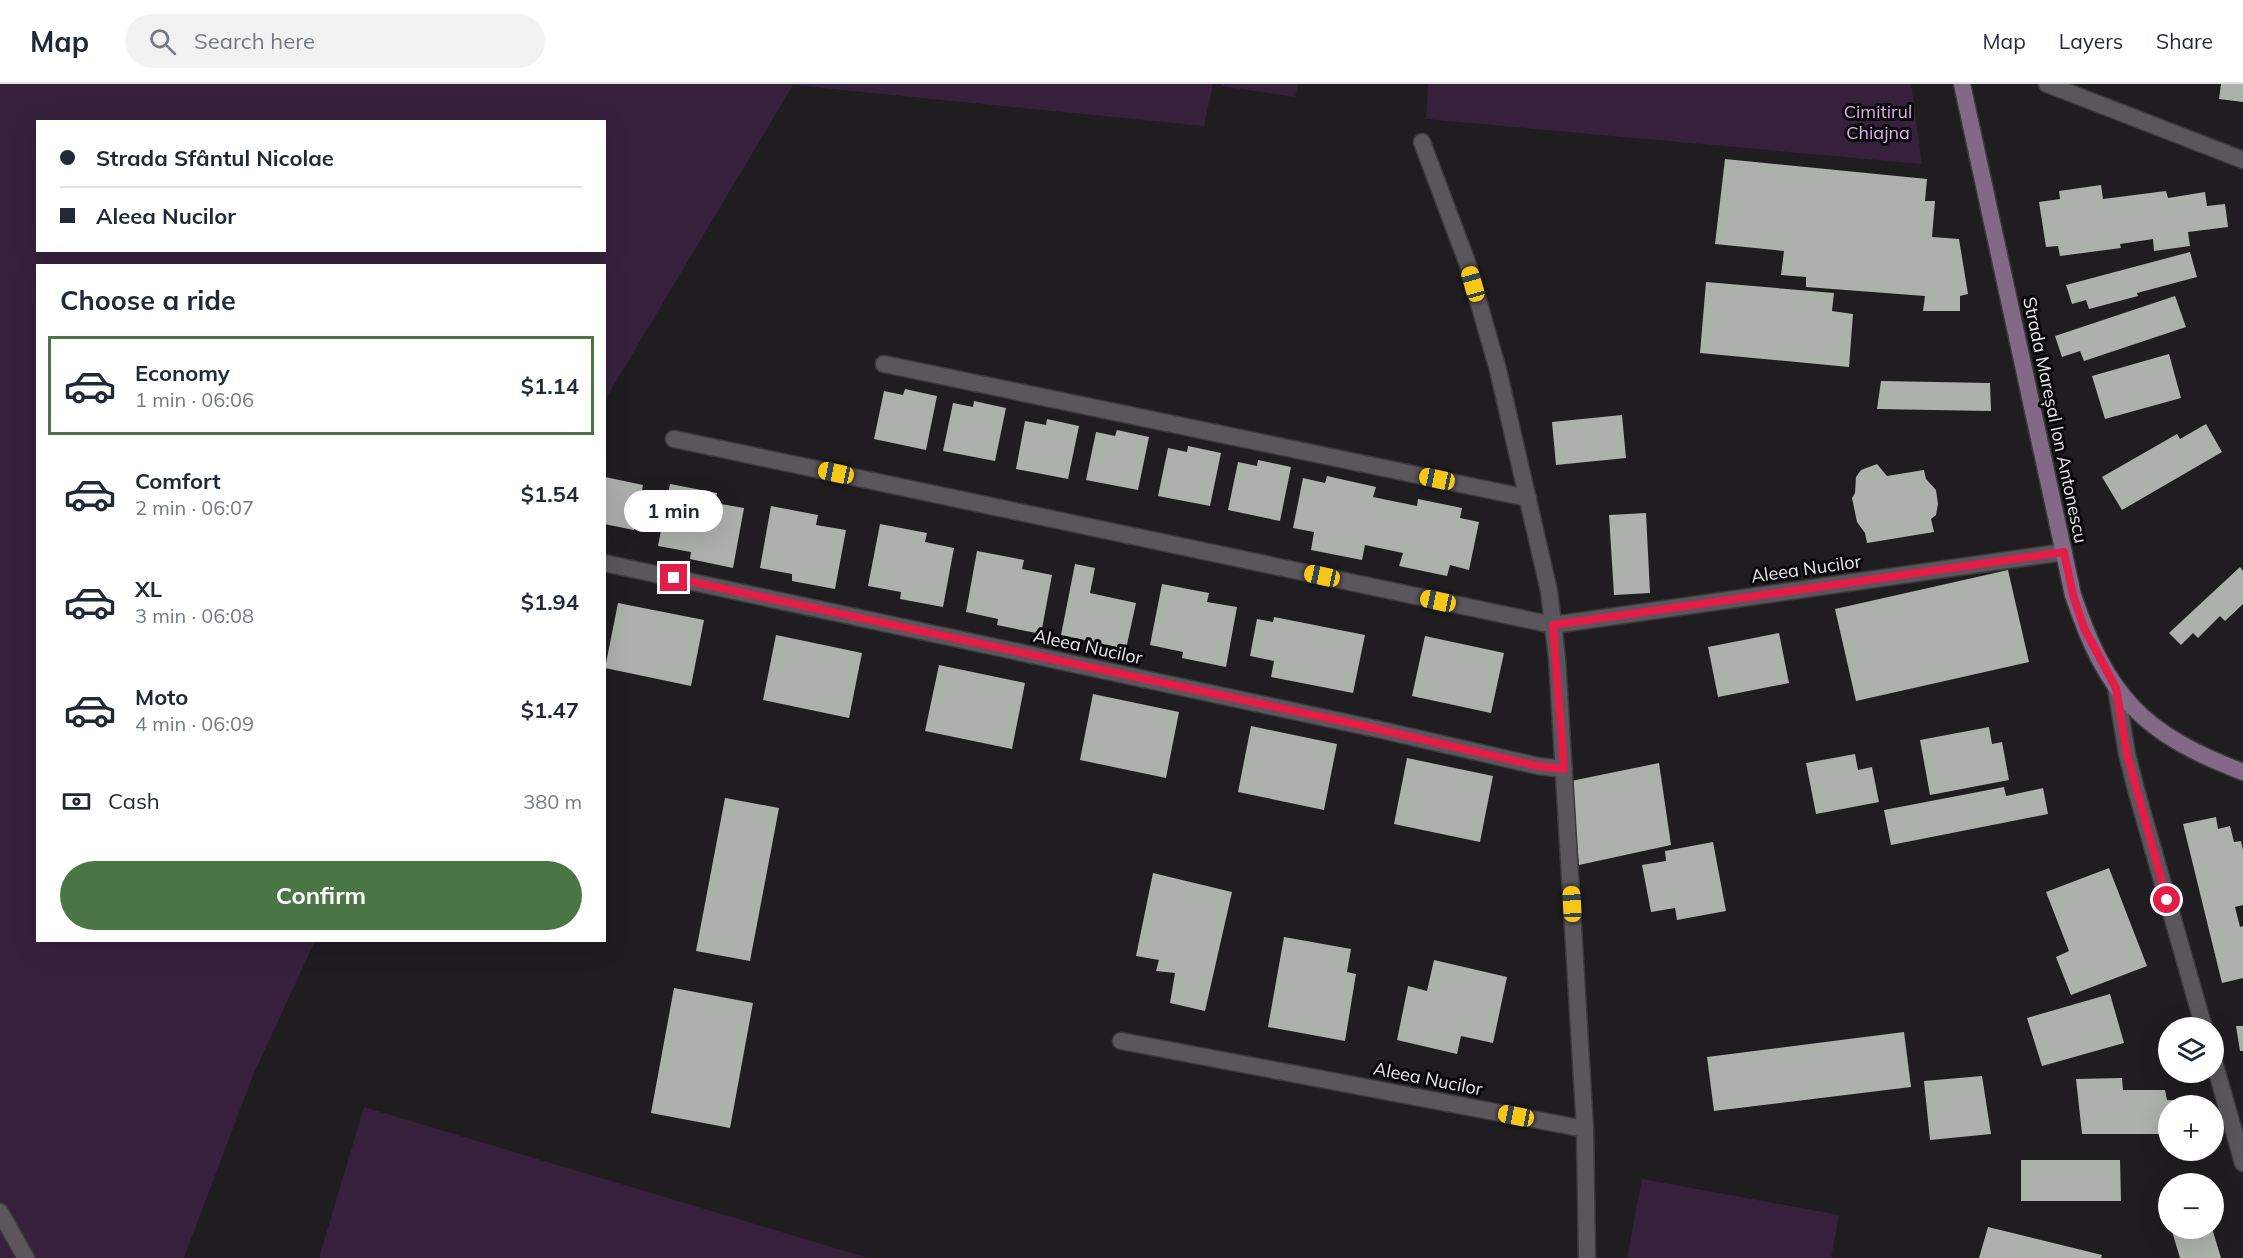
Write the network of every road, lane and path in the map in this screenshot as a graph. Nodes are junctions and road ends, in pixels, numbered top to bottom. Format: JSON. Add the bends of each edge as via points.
{"nodes":[{"id":1,"x":1962,"y":84,"type":"edge"},
{"id":2,"x":2047,"y":84,"type":"edge"},
{"id":3,"x":1422,"y":142,"type":"dead end"},
{"id":4,"x":2243,"y":160,"type":"edge"},
{"id":5,"x":884,"y":364,"type":"dead end"},
{"id":6,"x":674,"y":438,"type":"dead end"},
{"id":7,"x":1528,"y":498,"type":"junction"},
{"id":8,"x":2064,"y":552,"type":"junction"},
{"id":9,"x":606,"y":563,"type":"edge"},
{"id":10,"x":1553,"y":625,"type":"junction"},
{"id":11,"x":2116,"y":688,"type":"junction"},
{"id":12,"x":1564,"y":769,"type":"junction"},
{"id":13,"x":2243,"y":772,"type":"edge"},
{"id":14,"x":2201,"y":1017,"type":"edge"},
{"id":15,"x":1121,"y":1041,"type":"dead end"},
{"id":16,"x":2220,"y":1083,"type":"edge"},
{"id":17,"x":1585,"y":1129,"type":"junction"},
{"id":18,"x":2243,"y":1163,"type":"edge"},
{"id":19,"x":0,"y":1212,"type":"edge"},
{"id":20,"x":26,"y":1258,"type":"edge"},
{"id":21,"x":1587,"y":1258,"type":"edge"}],
"edges":[{"from":1,"to":8,"type":"main road","name":"Strada Mareșal Ion Antonescu"},
{"from":2,"to":4,"type":"street"},
{"from":3,"to":7,"type":"street","via":[[1467,262]]},
{"from":5,"to":7,"type":"street"},
{"from":6,"to":10,"type":"street","name":"Aleea Nucilor"},
{"from":7,"to":10,"type":"street"},
{"from":8,"to":10,"type":"street","name":"Aleea Nucilor"},
{"from":8,"to":11,"type":"main road","name":"Strada Mareșal Ion Antonescu","via":[[2084,628]]},
{"from":9,"to":12,"type":"street","name":"Aleea Nucilor"},
{"from":10,"to":12,"type":"street"},
{"from":11,"to":13,"type":"main road","name":"Strada Mareșal Ion Antonescu","via":[[2167,736],[2203,757]]},
{"from":11,"to":14,"type":"street","via":[[2136,793]]},
{"from":12,"to":17,"type":"street"},
{"from":15,"to":17,"type":"street","name":"Aleea Nucilor"},
{"from":16,"to":18,"type":"street"},
{"from":17,"to":21,"type":"street"},
{"from":19,"to":20,"type":"street"}]}
